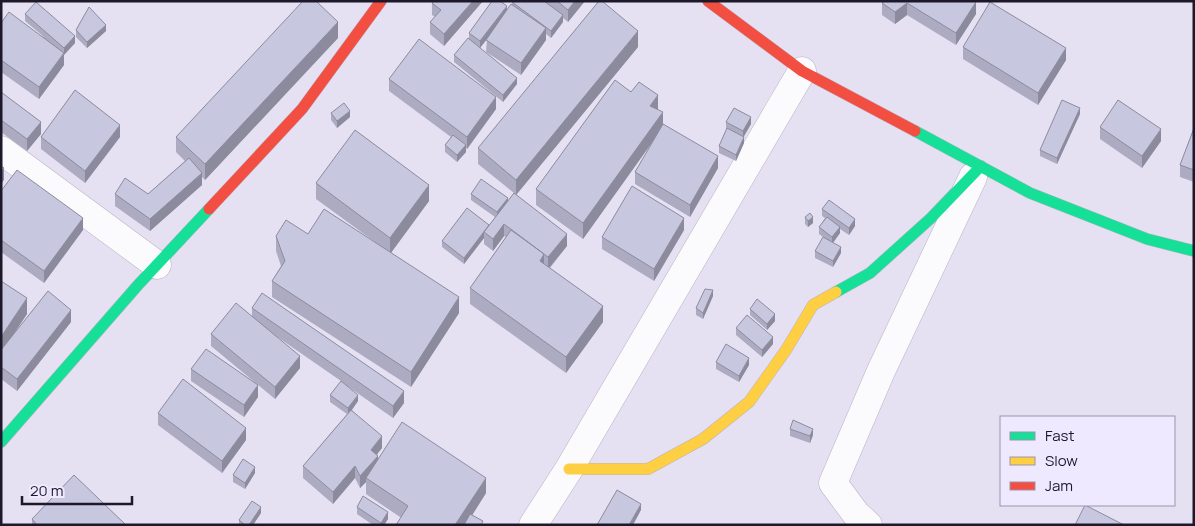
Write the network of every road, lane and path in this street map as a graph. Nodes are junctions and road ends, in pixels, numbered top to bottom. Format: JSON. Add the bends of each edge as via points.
{"nodes":[{"id":1,"x":381,"y":1,"type":"edge"},
{"id":2,"x":708,"y":1,"type":"edge"},
{"id":3,"x":802,"y":71,"type":"junction"},
{"id":4,"x":1,"y":150,"type":"edge"},
{"id":5,"x":978,"y":168,"type":"junction"},
{"id":6,"x":1194,"y":251,"type":"edge"},
{"id":7,"x":157,"y":265,"type":"junction"},
{"id":8,"x":1,"y":442,"type":"edge"},
{"id":9,"x":569,"y":469,"type":"junction"},
{"id":10,"x":533,"y":525,"type":"edge"},
{"id":11,"x":868,"y":525,"type":"edge"}],
"edges":[{"from":1,"to":7,"type":"street","via":[[302,109]]},
{"from":2,"to":3,"type":"street"},
{"from":3,"to":5,"type":"street"},
{"from":3,"to":9,"type":"street"},
{"from":4,"to":7,"type":"street"},
{"from":5,"to":6,"type":"street","via":[[1030,193],[1147,239]]},
{"from":5,"to":9,"type":"street","via":[[931,218],[870,273],[813,305],[749,402],[703,439],[648,469]]},
{"from":5,"to":11,"type":"street","via":[[881,371],[833,483]]},
{"from":7,"to":8,"type":"street"},
{"from":9,"to":10,"type":"street"}]}
